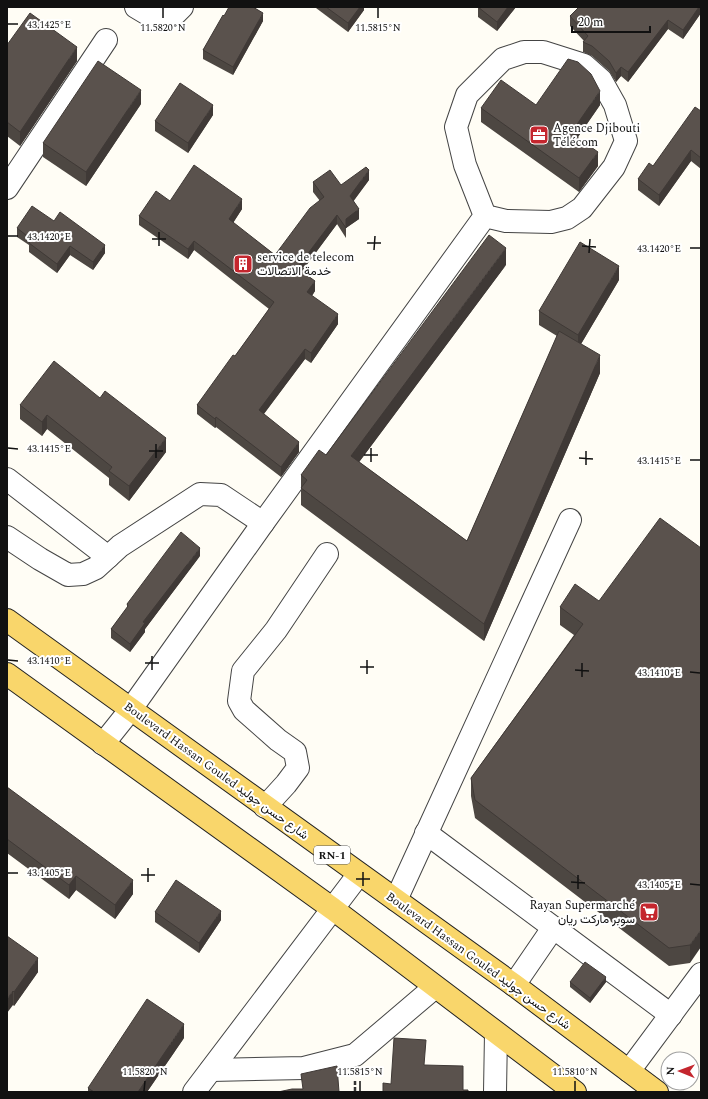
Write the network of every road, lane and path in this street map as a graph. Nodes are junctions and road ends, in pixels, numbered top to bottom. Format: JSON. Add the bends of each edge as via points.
{"nodes":[{"id":1,"x":136,"y":7,"type":"edge"},
{"id":2,"x":182,"y":7,"type":"edge"},
{"id":3,"x":106,"y":40,"type":"dead end"},
{"id":4,"x":7,"y":188,"type":"edge"},
{"id":5,"x":485,"y":216,"type":"junction"},
{"id":6,"x":7,"y":479,"type":"edge"},
{"id":7,"x":570,"y":520,"type":"dead end"},
{"id":8,"x":263,"y":523,"type":"junction"},
{"id":9,"x":7,"y":537,"type":"edge"},
{"id":10,"x":327,"y":554,"type":"dead end"},
{"id":11,"x":108,"y":557,"type":"junction"},
{"id":12,"x":7,"y":620,"type":"edge"},
{"id":13,"x":7,"y":674,"type":"edge"},
{"id":14,"x":130,"y":709,"type":"junction"},
{"id":15,"x":103,"y":744,"type":"junction"},
{"id":16,"x":265,"y":807,"type":"junction"},
{"id":17,"x":426,"y":833,"type":"junction"},
{"id":18,"x":359,"y":874,"type":"junction"},
{"id":19,"x":396,"y":900,"type":"junction"},
{"id":20,"x":333,"y":909,"type":"junction"},
{"id":21,"x":553,"y":928,"type":"junction"},
{"id":22,"x":701,"y":974,"type":"edge"},
{"id":23,"x":514,"y":985,"type":"junction"},
{"id":24,"x":434,"y":987,"type":"junction"},
{"id":25,"x":671,"y":1015,"type":"junction"},
{"id":26,"x":496,"y":1033,"type":"junction"},
{"id":27,"x":211,"y":1070,"type":"junction"},
{"id":28,"x":629,"y":1071,"type":"junction"},
{"id":29,"x":194,"y":1092,"type":"edge"},
{"id":30,"x":495,"y":1092,"type":"edge"},
{"id":31,"x":575,"y":1092,"type":"edge"},
{"id":32,"x":657,"y":1092,"type":"edge"}],
"edges":[{"from":1,"to":2,"type":"street","via":[[156,19],[175,14]]},
{"from":3,"to":4,"type":"street"},
{"from":5,"to":5,"type":"street","via":[[506,221],[551,222],[567,218],[582,208],[614,167],[626,141],[622,126],[615,105],[601,80],[584,65],[543,52],[524,52],[503,59],[467,95],[456,128],[465,165]]},
{"from":5,"to":8,"type":"street"},
{"from":6,"to":11,"type":"street"},
{"from":7,"to":17,"type":"street"},
{"from":8,"to":11,"type":"street","via":[[221,495],[200,494],[120,546]]},
{"from":8,"to":14,"type":"street"},
{"from":9,"to":11,"type":"street","via":[[68,574],[82,574],[96,568]]},
{"from":10,"to":16,"type":"street","via":[[276,630],[243,671],[239,700],[244,710],[295,752],[298,768]]},
{"from":12,"to":14,"type":"main road","name":"Boulevard Hassan Gouled شارع حسن جوليد","number":"RN-1"},
{"from":13,"to":15,"type":"main road"},
{"from":14,"to":15,"type":"street"},
{"from":14,"to":16,"type":"main road","name":"Boulevard Hassan Gouled شارع حسن جوليد","number":"RN-1"},
{"from":15,"to":20,"type":"main road"},
{"from":16,"to":18,"type":"main road","name":"Boulevard Hassan Gouled شارع حسن جوليد","number":"RN-1"},
{"from":17,"to":19,"type":"street"},
{"from":17,"to":21,"type":"street"},
{"from":18,"to":19,"type":"main road","name":"Boulevard Hassan Gouled شارع حسن جوليد","number":"RN-1"},
{"from":18,"to":20,"type":"street"},
{"from":19,"to":23,"type":"main road","name":"Boulevard Hassan Gouled شارع حسن جوليد","number":"RN-1"},
{"from":20,"to":24,"type":"main road"},
{"from":20,"to":27,"type":"street"},
{"from":21,"to":23,"type":"street"},
{"from":21,"to":25,"type":"street"},
{"from":22,"to":25,"type":"street"},
{"from":23,"to":28,"type":"main road","name":"Boulevard Hassan Gouled شارع حسن جوليد","number":"RN-1"},
{"from":24,"to":26,"type":"main road"},
{"from":24,"to":27,"type":"street","via":[[355,1055],[304,1068]]},
{"from":25,"to":28,"type":"street"},
{"from":26,"to":30,"type":"street"},
{"from":26,"to":31,"type":"main road"},
{"from":27,"to":29,"type":"street"},
{"from":28,"to":32,"type":"main road","name":"Boulevard Hassan Gouled شارع حسن جوليد","number":"RN-1"}]}
